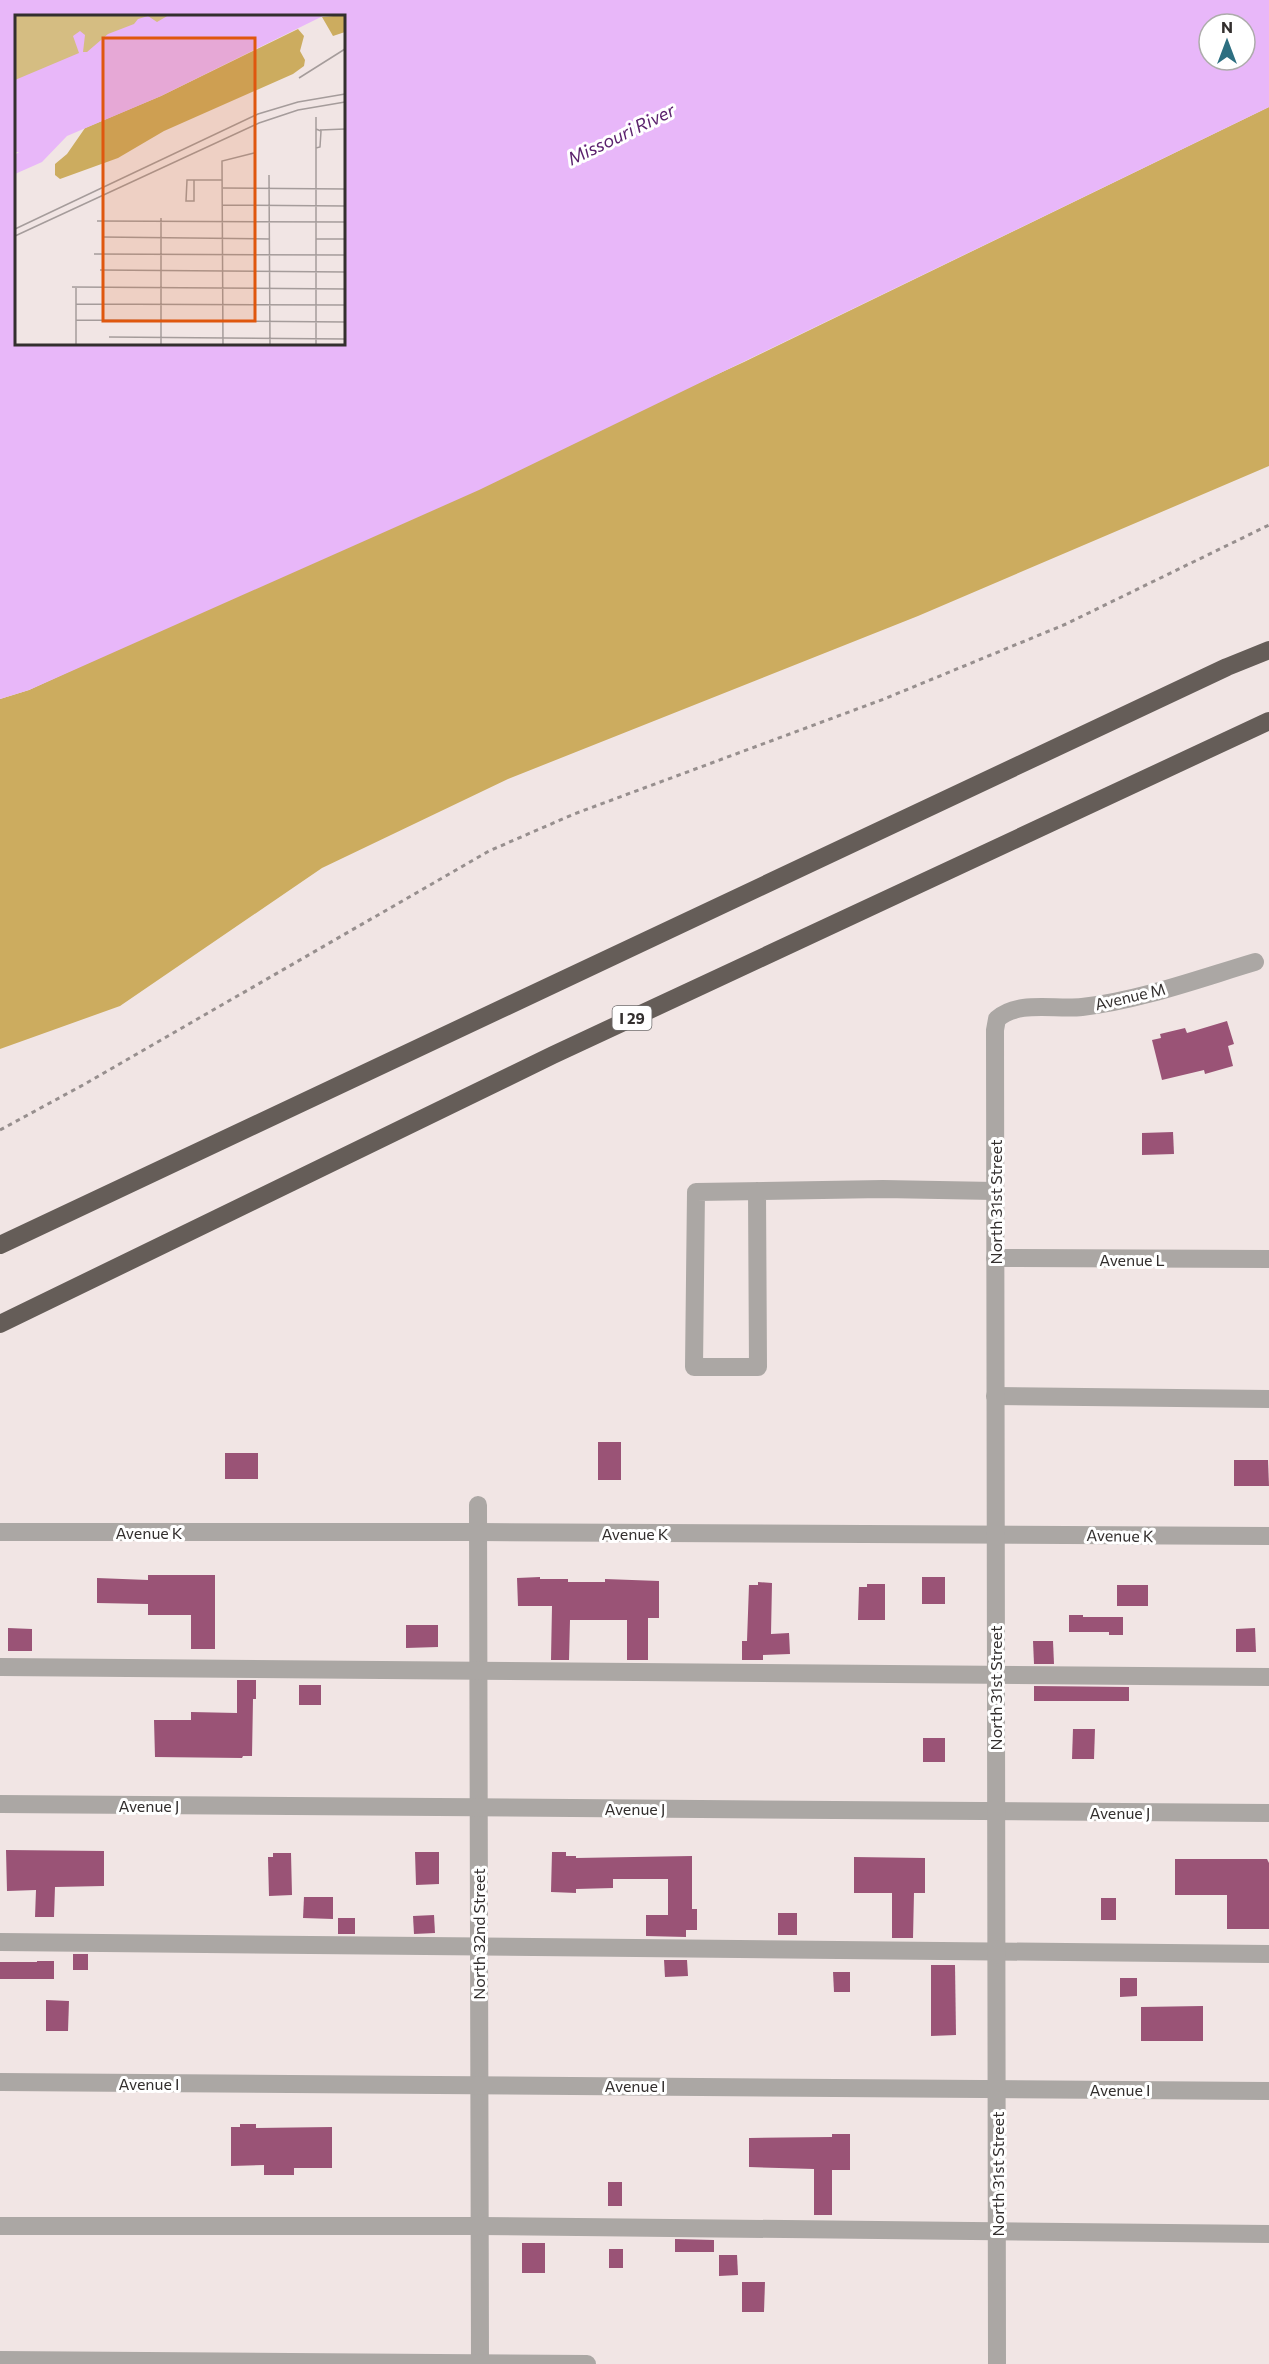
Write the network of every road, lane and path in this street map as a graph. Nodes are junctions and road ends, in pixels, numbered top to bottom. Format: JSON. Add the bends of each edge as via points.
{"nodes":[{"id":1,"x":1269,"y":525,"type":"edge"},
{"id":2,"x":1269,"y":650,"type":"edge"},
{"id":3,"x":1269,"y":721,"type":"edge"},
{"id":4,"x":1255,"y":962,"type":"dead end"},
{"id":5,"x":1002,"y":1015,"type":"joint"},
{"id":6,"x":0,"y":1130,"type":"edge"},
{"id":7,"x":757,"y":1191,"type":"junction"},
{"id":8,"x":995,"y":1191,"type":"junction"},
{"id":9,"x":0,"y":1245,"type":"edge"},
{"id":10,"x":995,"y":1258,"type":"junction"},
{"id":11,"x":1269,"y":1260,"type":"edge"},
{"id":12,"x":0,"y":1324,"type":"edge"},
{"id":13,"x":995,"y":1396,"type":"junction"},
{"id":14,"x":1269,"y":1399,"type":"edge"},
{"id":15,"x":478,"y":1505,"type":"dead end"},
{"id":16,"x":0,"y":1532,"type":"edge"},
{"id":17,"x":478,"y":1532,"type":"junction"},
{"id":18,"x":995,"y":1534,"type":"junction"},
{"id":19,"x":1269,"y":1536,"type":"edge"},
{"id":20,"x":0,"y":1667,"type":"edge"},
{"id":21,"x":478,"y":1672,"type":"junction"},
{"id":22,"x":995,"y":1674,"type":"junction"},
{"id":23,"x":1269,"y":1677,"type":"edge"},
{"id":24,"x":0,"y":1804,"type":"edge"},
{"id":25,"x":478,"y":1807,"type":"junction"},
{"id":26,"x":996,"y":1811,"type":"junction"},
{"id":27,"x":1269,"y":1813,"type":"edge"},
{"id":28,"x":0,"y":1942,"type":"edge"},
{"id":29,"x":478,"y":1947,"type":"junction"},
{"id":30,"x":996,"y":1952,"type":"junction"},
{"id":31,"x":1269,"y":1954,"type":"edge"},
{"id":32,"x":0,"y":2082,"type":"edge"},
{"id":33,"x":479,"y":2084,"type":"junction"},
{"id":34,"x":996,"y":2088,"type":"junction"},
{"id":35,"x":1269,"y":2091,"type":"edge"},
{"id":36,"x":0,"y":2226,"type":"edge"},
{"id":37,"x":479,"y":2226,"type":"junction"},
{"id":38,"x":997,"y":2231,"type":"junction"},
{"id":39,"x":1269,"y":2234,"type":"edge"},
{"id":40,"x":0,"y":2360,"type":"edge"},
{"id":41,"x":480,"y":2364,"type":"edge"},
{"id":42,"x":587,"y":2364,"type":"edge"},
{"id":43,"x":997,"y":2364,"type":"edge"}],
"edges":[{"from":1,"to":6,"type":"path","via":[[1066,624],[884,699],[574,814],[489,851]]},
{"from":2,"to":9,"type":"highway"},
{"from":3,"to":12,"type":"highway","number":"I 29","via":[[553,1055]]},
{"from":4,"to":5,"type":"street","name":"Avenue M","via":[[1114,1002],[1080,1008],[1012,1010]]},
{"from":5,"to":8,"type":"street","name":"North 31st Street","via":[[995,1030]]},
{"from":7,"to":7,"type":"street","via":[[696,1192],[694,1367],[758,1367]]},
{"from":7,"to":8,"type":"street"},
{"from":8,"to":10,"type":"street","name":"North 31st Street"},
{"from":10,"to":11,"type":"street","name":"Avenue L"},
{"from":10,"to":13,"type":"street","name":"North 31st Street"},
{"from":13,"to":14,"type":"street"},
{"from":13,"to":18,"type":"street","name":"North 31st Street"},
{"from":15,"to":17,"type":"street","name":"North 32nd Street"},
{"from":16,"to":17,"type":"street","name":"Avenue K"},
{"from":17,"to":18,"type":"street","name":"Avenue K"},
{"from":17,"to":21,"type":"street","name":"North 32nd Street"},
{"from":18,"to":19,"type":"street","name":"Avenue K"},
{"from":18,"to":22,"type":"street","name":"North 31st Street"},
{"from":20,"to":21,"type":"street"},
{"from":21,"to":22,"type":"street"},
{"from":21,"to":25,"type":"street","name":"North 32nd Street"},
{"from":22,"to":23,"type":"street"},
{"from":22,"to":26,"type":"street","name":"North 31st Street"},
{"from":24,"to":25,"type":"street","name":"Avenue J"},
{"from":25,"to":26,"type":"street","name":"Avenue J"},
{"from":25,"to":29,"type":"street","name":"North 32nd Street"},
{"from":26,"to":27,"type":"street","name":"Avenue J"},
{"from":26,"to":30,"type":"street","name":"North 31st Street"},
{"from":28,"to":29,"type":"street"},
{"from":29,"to":30,"type":"street"},
{"from":29,"to":33,"type":"street","name":"North 32nd Street"},
{"from":30,"to":31,"type":"street"},
{"from":30,"to":34,"type":"street","name":"North 31st Street"},
{"from":32,"to":33,"type":"street","name":"Avenue I"},
{"from":33,"to":34,"type":"street","name":"Avenue I"},
{"from":33,"to":37,"type":"street","name":"North 32nd Street"},
{"from":34,"to":35,"type":"street","name":"Avenue I"},
{"from":34,"to":38,"type":"street","name":"North 31st Street"},
{"from":36,"to":37,"type":"street"},
{"from":37,"to":38,"type":"street"},
{"from":37,"to":41,"type":"street","name":"North 32nd Street"},
{"from":38,"to":39,"type":"street"},
{"from":38,"to":43,"type":"street","name":"North 31st Street"},
{"from":40,"to":41,"type":"street"},
{"from":41,"to":42,"type":"street"}]}
